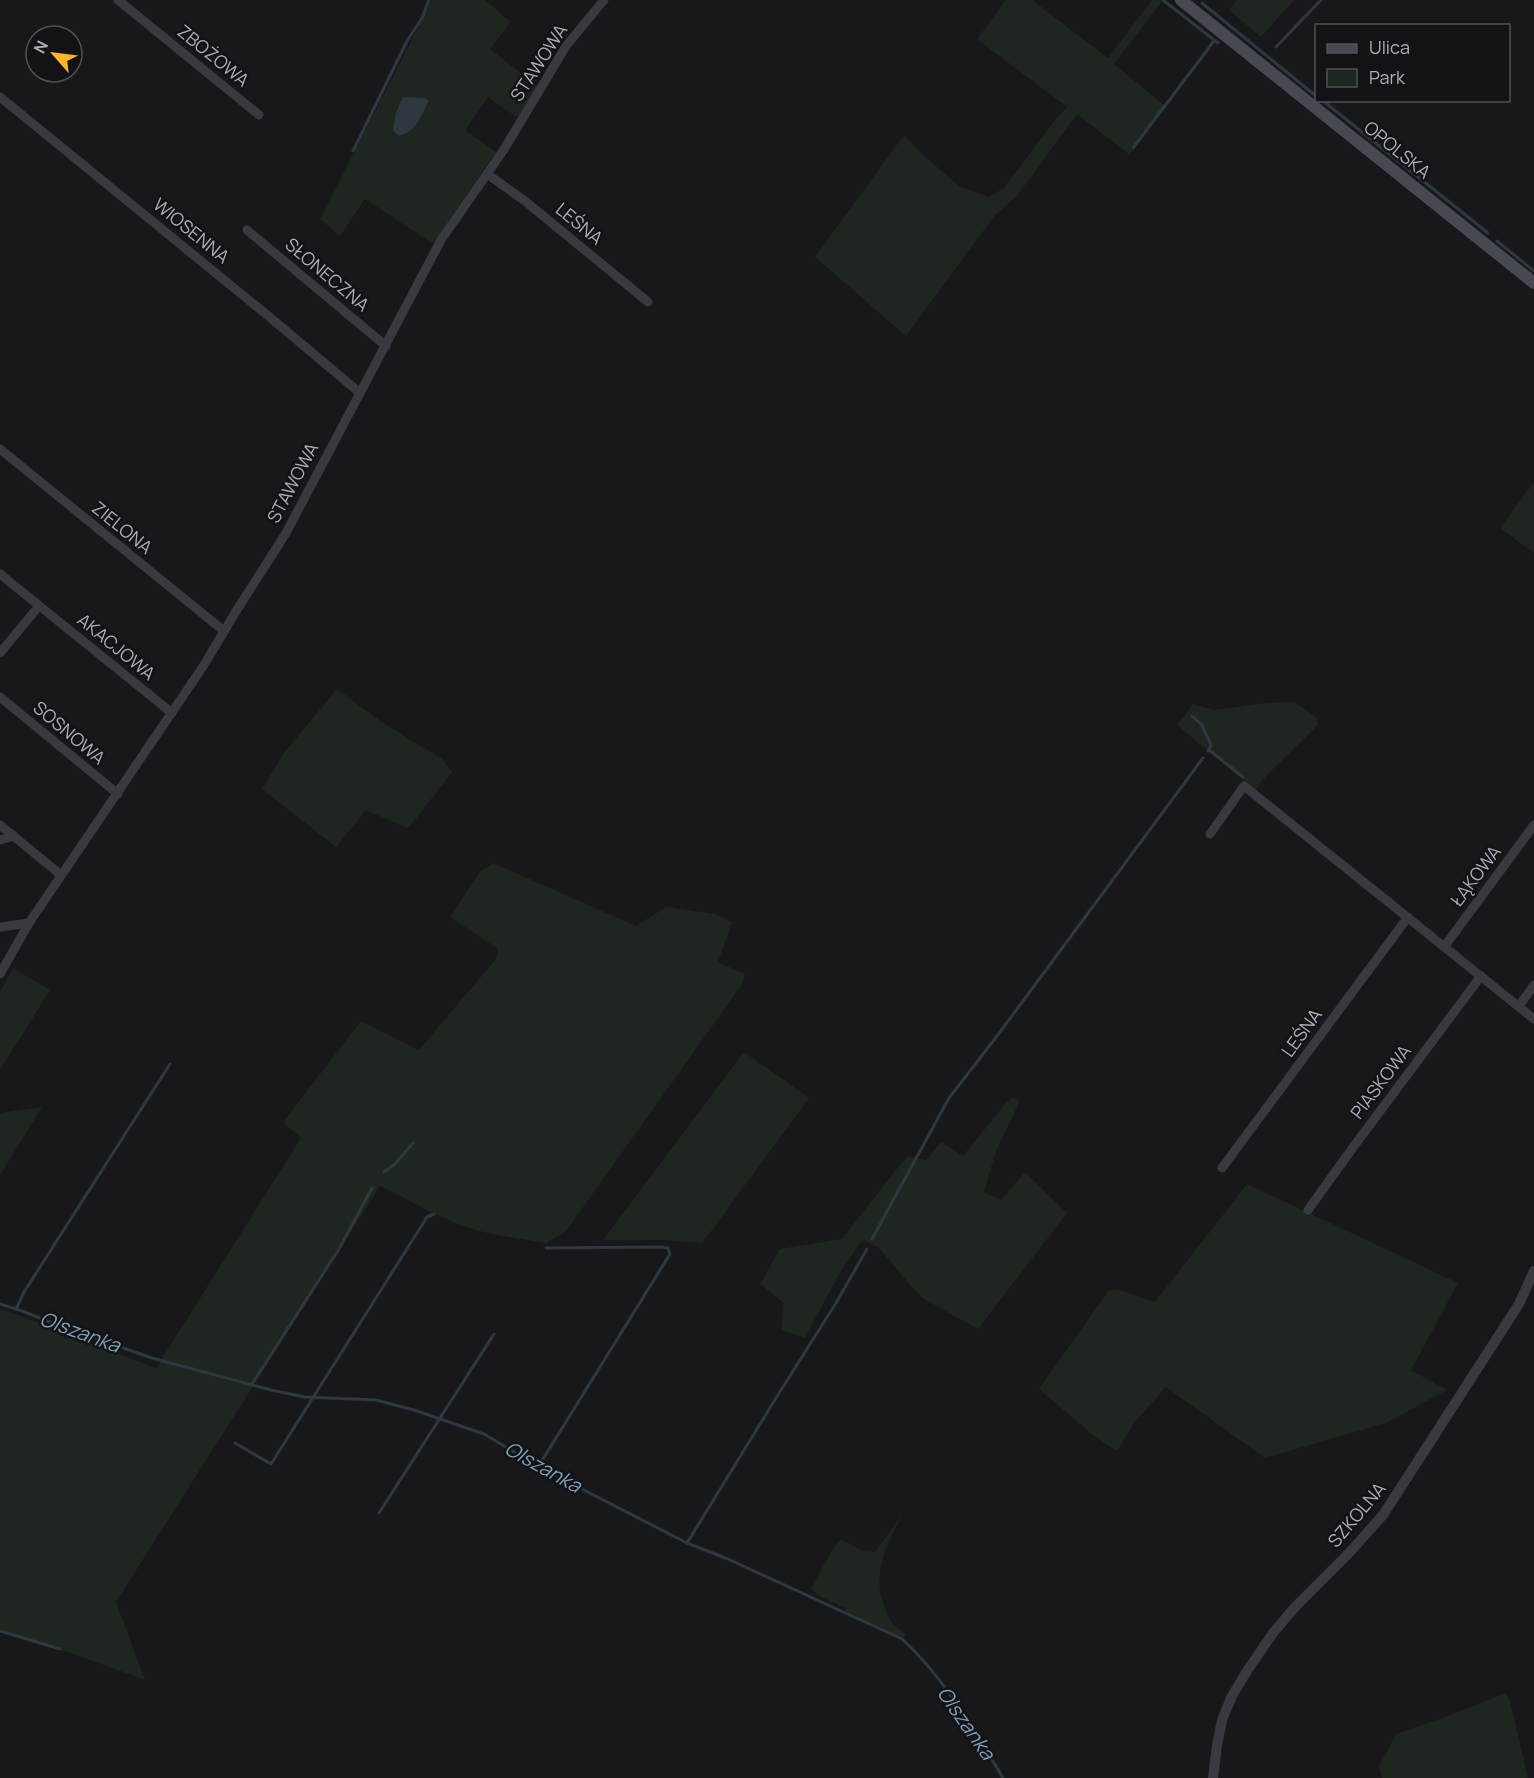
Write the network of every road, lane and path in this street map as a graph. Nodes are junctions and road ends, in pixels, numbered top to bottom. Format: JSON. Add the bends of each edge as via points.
{"nodes":[{"id":1,"x":118,"y":0,"type":"edge"},
{"id":2,"x":604,"y":0,"type":"edge"},
{"id":3,"x":1182,"y":0,"type":"edge"},
{"id":4,"x":0,"y":97,"type":"edge"},
{"id":5,"x":259,"y":115,"type":"dead end"},
{"id":6,"x":487,"y":174,"type":"junction"},
{"id":7,"x":247,"y":231,"type":"dead end"},
{"id":8,"x":1534,"y":283,"type":"edge"},
{"id":9,"x":648,"y":302,"type":"dead end"},
{"id":10,"x":386,"y":346,"type":"junction"},
{"id":11,"x":360,"y":393,"type":"junction"},
{"id":12,"x":0,"y":449,"type":"edge"},
{"id":13,"x":0,"y":574,"type":"edge"},
{"id":14,"x":39,"y":606,"type":"junction"},
{"id":15,"x":224,"y":631,"type":"junction"},
{"id":16,"x":0,"y":653,"type":"edge"},
{"id":17,"x":0,"y":697,"type":"edge"},
{"id":18,"x":172,"y":713,"type":"junction"},
{"id":19,"x":118,"y":794,"type":"junction"},
{"id":20,"x":0,"y":825,"type":"edge"},
{"id":21,"x":1534,"y":825,"type":"edge"},
{"id":22,"x":1210,"y":834,"type":"dead end"},
{"id":23,"x":14,"y":836,"type":"junction"},
{"id":24,"x":0,"y":840,"type":"edge"},
{"id":25,"x":61,"y":875,"type":"junction"},
{"id":26,"x":1408,"y":917,"type":"junction"},
{"id":27,"x":29,"y":923,"type":"junction"},
{"id":28,"x":0,"y":927,"type":"edge"},
{"id":29,"x":1444,"y":947,"type":"junction"},
{"id":30,"x":0,"y":974,"type":"edge"},
{"id":31,"x":1481,"y":976,"type":"junction"},
{"id":32,"x":1534,"y":985,"type":"edge"},
{"id":33,"x":1519,"y":1006,"type":"junction"},
{"id":34,"x":1534,"y":1019,"type":"edge"},
{"id":35,"x":1222,"y":1168,"type":"dead end"},
{"id":36,"x":1308,"y":1210,"type":"dead end"},
{"id":37,"x":1534,"y":1271,"type":"edge"},
{"id":38,"x":1213,"y":1778,"type":"edge"}],
"edges":[{"from":1,"to":5,"type":"street","name":"ZBOŻOWA"},
{"from":2,"to":6,"type":"street","name":"STAWOWA","via":[[566,46]]},
{"from":3,"to":8,"type":"main road","name":"OPOLSKA"},
{"from":4,"to":11,"type":"street","name":"WIOSENNA"},
{"from":6,"to":9,"type":"street","name":"LEŚNA"},
{"from":6,"to":10,"type":"street","name":"STAWOWA","via":[[441,240]]},
{"from":7,"to":10,"type":"street","name":"SŁONECZNA"},
{"from":10,"to":11,"type":"street","name":"STAWOWA"},
{"from":11,"to":15,"type":"street","name":"STAWOWA","via":[[286,533]]},
{"from":12,"to":15,"type":"street","name":"ZIELONA"},
{"from":13,"to":14,"type":"street","name":"AKACJOWA"},
{"from":14,"to":16,"type":"street"},
{"from":14,"to":18,"type":"street","name":"AKACJOWA"},
{"from":15,"to":18,"type":"street","name":"STAWOWA"},
{"from":17,"to":19,"type":"street","name":"SOSNOWA"},
{"from":18,"to":19,"type":"street","name":"STAWOWA"},
{"from":19,"to":25,"type":"street","name":"STAWOWA"},
{"from":20,"to":23,"type":"street"},
{"from":21,"to":29,"type":"street","name":"ŁĄKOWA"},
{"from":22,"to":26,"type":"street","via":[[1244,786]]},
{"from":23,"to":24,"type":"street"},
{"from":23,"to":25,"type":"street"},
{"from":25,"to":27,"type":"street","name":"STAWOWA"},
{"from":26,"to":29,"type":"street"},
{"from":26,"to":35,"type":"street","name":"LEŚNA"},
{"from":27,"to":28,"type":"street"},
{"from":27,"to":30,"type":"street","name":"STAWOWA"},
{"from":29,"to":31,"type":"street"},
{"from":31,"to":33,"type":"street"},
{"from":31,"to":36,"type":"street","name":"PIASKOWA"},
{"from":32,"to":33,"type":"street"},
{"from":33,"to":34,"type":"street"},
{"from":37,"to":38,"type":"street","name":"SZKOLNA","via":[[1519,1304],[1383,1515],[1295,1607],[1247,1671],[1222,1720]]}]}
